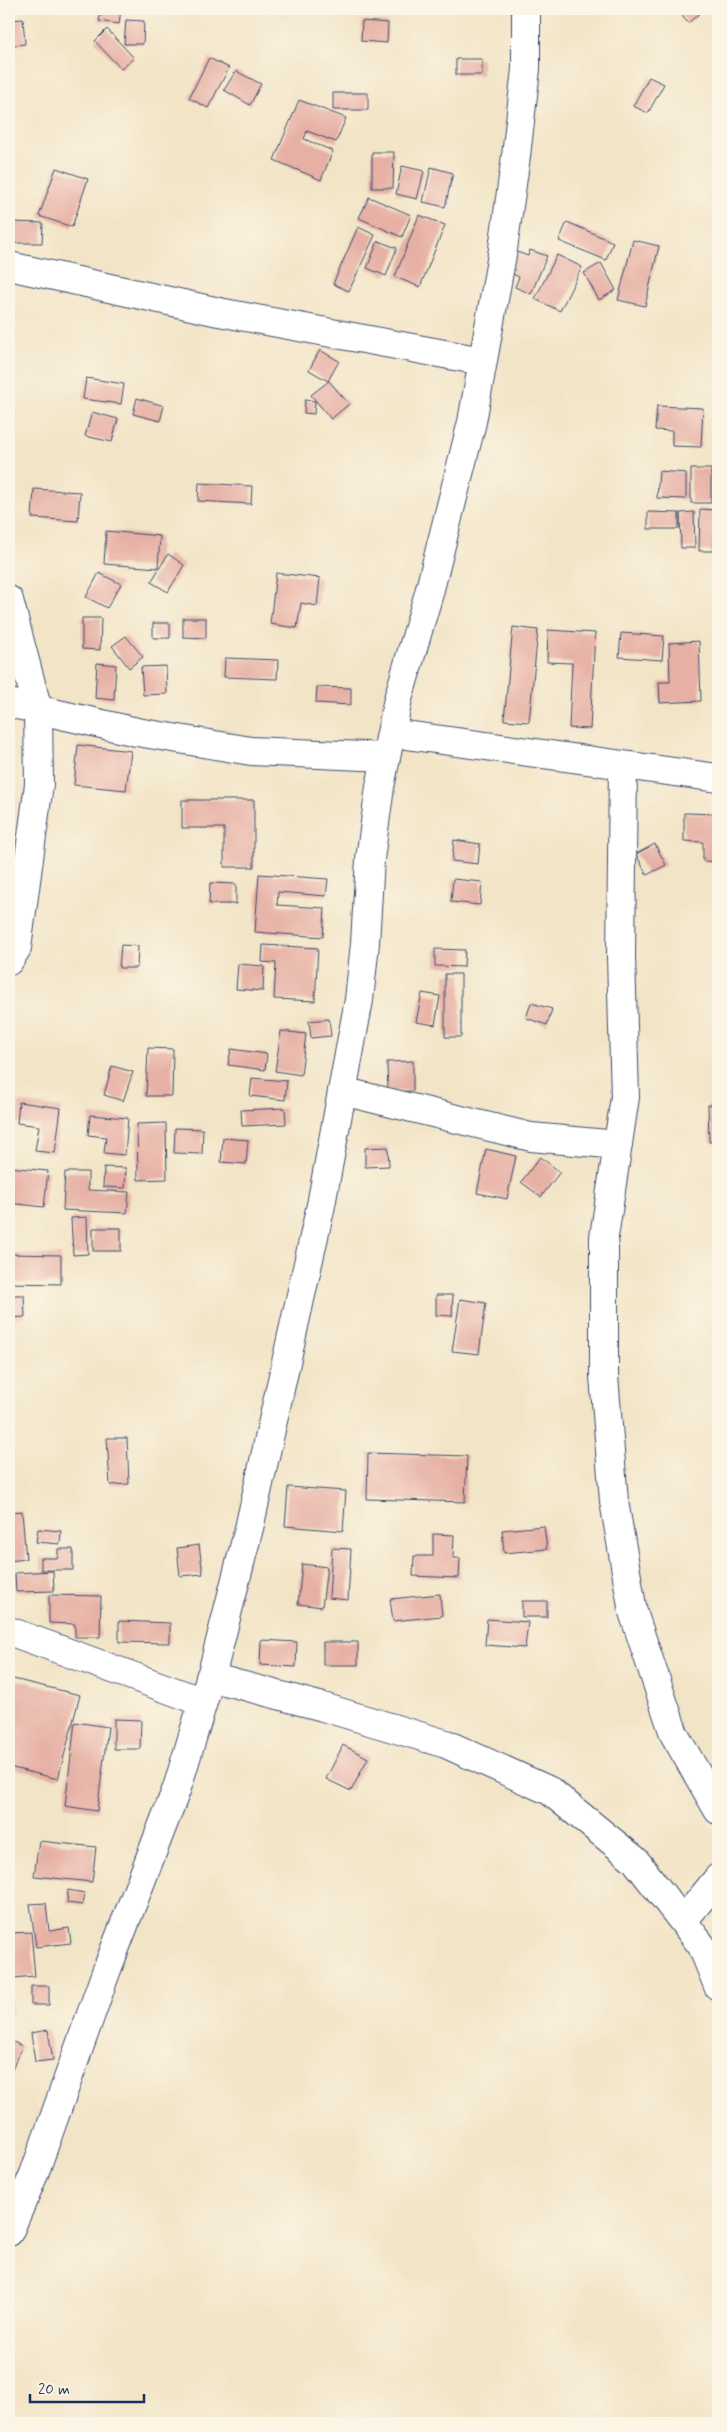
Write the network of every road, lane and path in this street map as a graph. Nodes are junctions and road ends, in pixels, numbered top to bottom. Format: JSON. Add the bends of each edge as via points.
{"nodes":[{"id":1,"x":526,"y":9,"type":"edge"},
{"id":2,"x":9,"y":266,"type":"edge"},
{"id":3,"x":482,"y":361,"type":"junction"},
{"id":4,"x":9,"y":600,"type":"edge"},
{"id":5,"x":9,"y":703,"type":"edge"},
{"id":6,"x":38,"y":710,"type":"junction"},
{"id":7,"x":389,"y":745,"type":"junction"},
{"id":8,"x":623,"y":765,"type":"junction"},
{"id":9,"x":718,"y":778,"type":"edge"},
{"id":10,"x":9,"y":961,"type":"edge"},
{"id":11,"x":342,"y":1092,"type":"junction"},
{"id":12,"x":618,"y":1145,"type":"junction"},
{"id":13,"x":9,"y":1631,"type":"edge"},
{"id":14,"x":206,"y":1689,"type":"junction"},
{"id":15,"x":718,"y":1810,"type":"edge"},
{"id":16,"x":718,"y":1878,"type":"edge"},
{"id":17,"x":683,"y":1921,"type":"junction"},
{"id":18,"x":718,"y":1986,"type":"edge"},
{"id":19,"x":9,"y":2232,"type":"edge"}],
"edges":[{"from":1,"to":3,"type":"street","via":[[526,69],[516,156]]},
{"from":2,"to":3,"type":"street","via":[[209,310]]},
{"from":3,"to":7,"type":"street","via":[[472,422],[429,593],[398,699]]},
{"from":4,"to":6,"type":"street"},
{"from":5,"to":6,"type":"street"},
{"from":6,"to":7,"type":"street","via":[[137,732],[251,751]]},
{"from":6,"to":10,"type":"street","via":[[39,784],[31,854],[17,948]]},
{"from":7,"to":8,"type":"street"},
{"from":7,"to":11,"type":"street","via":[[370,859],[359,1000]]},
{"from":8,"to":9,"type":"street"},
{"from":8,"to":12,"type":"street","via":[[621,956],[624,1097]]},
{"from":11,"to":12,"type":"street","via":[[531,1136]]},
{"from":11,"to":14,"type":"street","via":[[321,1205],[278,1398],[247,1534]]},
{"from":12,"to":15,"type":"street","via":[[604,1237],[604,1376],[614,1501],[633,1612],[667,1715],[674,1734]]},
{"from":13,"to":14,"type":"street"},
{"from":14,"to":17,"type":"street","via":[[322,1707],[446,1744],[550,1791],[635,1860]]},
{"from":14,"to":19,"type":"street","via":[[177,1788],[106,1972],[34,2174]]},
{"from":16,"to":17,"type":"street"},
{"from":17,"to":18,"type":"street","via":[[702,1946]]}]}
